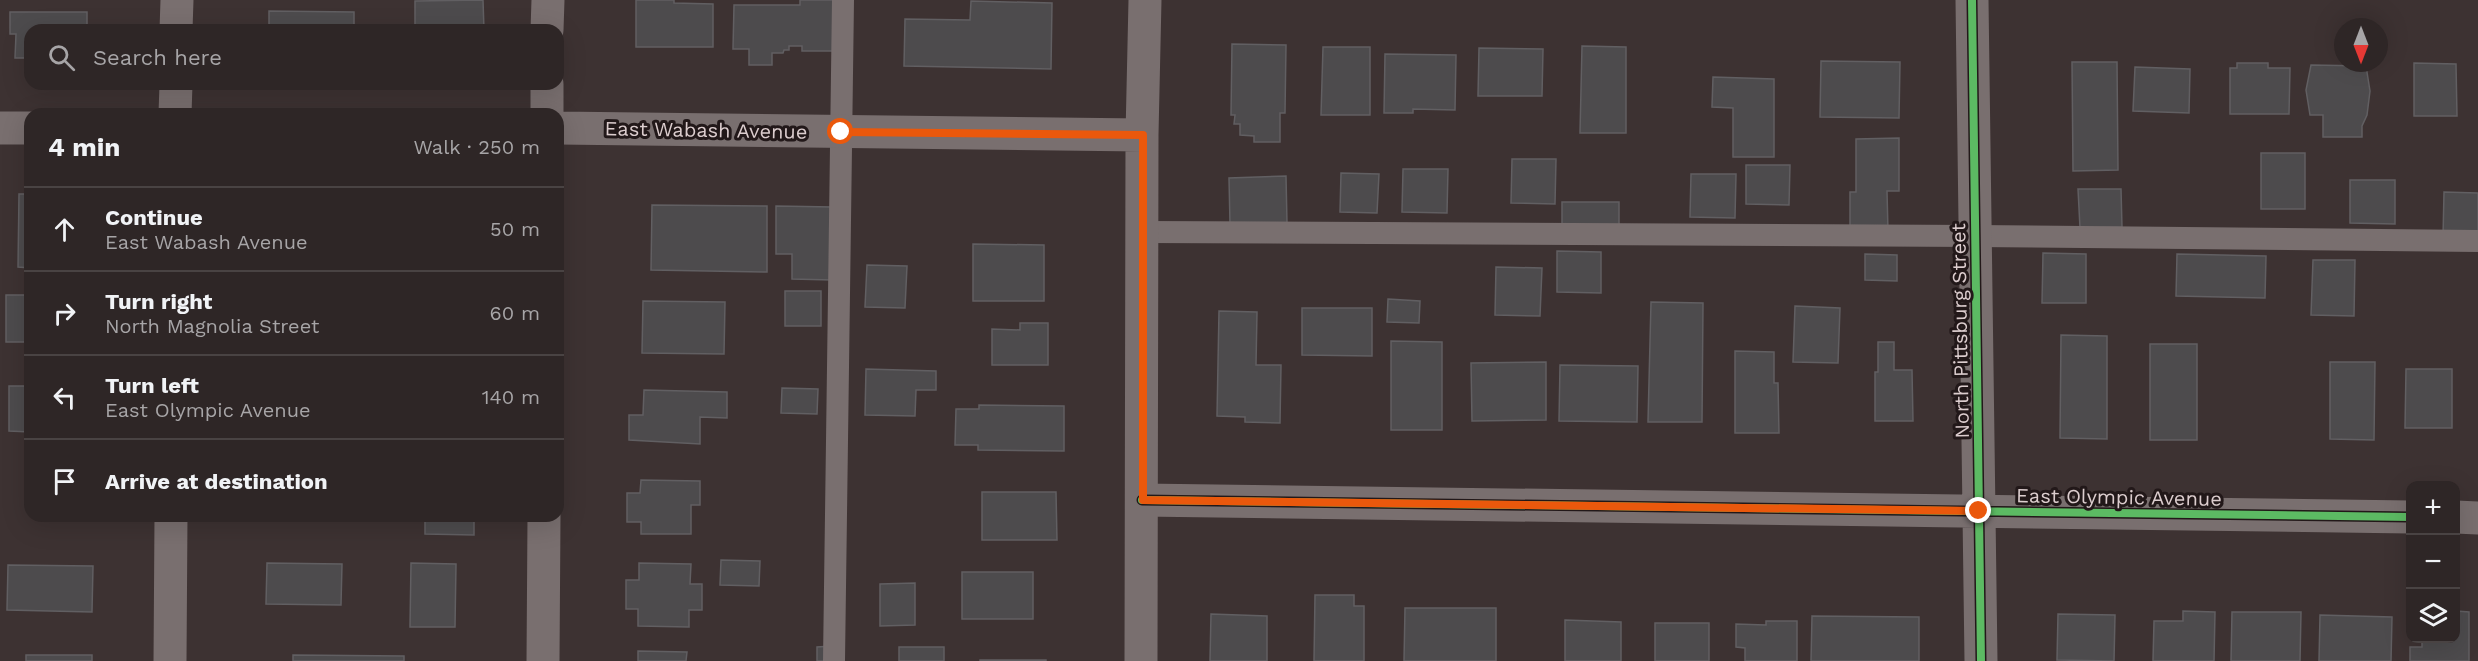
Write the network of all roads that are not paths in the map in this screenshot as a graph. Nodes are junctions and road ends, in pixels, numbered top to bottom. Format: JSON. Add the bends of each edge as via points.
{"nodes":[{"id":1,"x":177,"y":0,"type":"edge"},
{"id":2,"x":548,"y":0,"type":"edge"},
{"id":3,"x":843,"y":0,"type":"edge"},
{"id":4,"x":1145,"y":0,"type":"edge"},
{"id":5,"x":1972,"y":0,"type":"edge"},
{"id":6,"x":176,"y":24,"type":"edge"},
{"id":7,"x":548,"y":24,"type":"edge"},
{"id":8,"x":176,"y":90,"type":"edge"},
{"id":9,"x":547,"y":90,"type":"edge"},
{"id":10,"x":175,"y":108,"type":"edge"},
{"id":11,"x":547,"y":108,"type":"edge"},
{"id":12,"x":0,"y":128,"type":"edge"},
{"id":13,"x":24,"y":128,"type":"edge"},
{"id":14,"x":564,"y":128,"type":"edge"},
{"id":15,"x":841,"y":132,"type":"junction"},
{"id":16,"x":1143,"y":135,"type":"junction"},
{"id":17,"x":1142,"y":232,"type":"junction"},
{"id":18,"x":1975,"y":236,"type":"junction"},
{"id":19,"x":2478,"y":241,"type":"edge"},
{"id":20,"x":1143,"y":500,"type":"junction"},
{"id":21,"x":1979,"y":511,"type":"junction"},
{"id":22,"x":2406,"y":517,"type":"edge"},
{"id":23,"x":2460,"y":517,"type":"edge"},
{"id":24,"x":2478,"y":518,"type":"edge"},
{"id":25,"x":171,"y":522,"type":"edge"},
{"id":26,"x":544,"y":522,"type":"edge"},
{"id":27,"x":170,"y":661,"type":"edge"},
{"id":28,"x":543,"y":661,"type":"edge"},
{"id":29,"x":834,"y":661,"type":"edge"},
{"id":30,"x":1141,"y":661,"type":"edge"},
{"id":31,"x":1981,"y":661,"type":"edge"}],
"edges":[{"from":1,"to":6,"type":"street"},
{"from":2,"to":7,"type":"street"},
{"from":3,"to":15,"type":"lane"},
{"from":4,"to":16,"type":"street"},
{"from":5,"to":18,"type":"street","name":"North Pittsburg Street"},
{"from":8,"to":10,"type":"street"},
{"from":9,"to":11,"type":"street"},
{"from":12,"to":13,"type":"street"},
{"from":14,"to":15,"type":"street","name":"East Wabash Avenue"},
{"from":15,"to":16,"type":"street","name":"East Wabash Avenue"},
{"from":15,"to":29,"type":"lane"},
{"from":16,"to":17,"type":"street"},
{"from":17,"to":18,"type":"lane"},
{"from":17,"to":20,"type":"street"},
{"from":18,"to":19,"type":"lane"},
{"from":18,"to":21,"type":"street","name":"North Pittsburg Street"},
{"from":20,"to":21,"type":"street","name":"East Olympic Avenue"},
{"from":20,"to":30,"type":"street"},
{"from":21,"to":22,"type":"street","name":"East Olympic Avenue"},
{"from":21,"to":31,"type":"street","name":"North Pittsburg Street"},
{"from":23,"to":24,"type":"street"},
{"from":25,"to":27,"type":"street"},
{"from":26,"to":28,"type":"street"}]}
